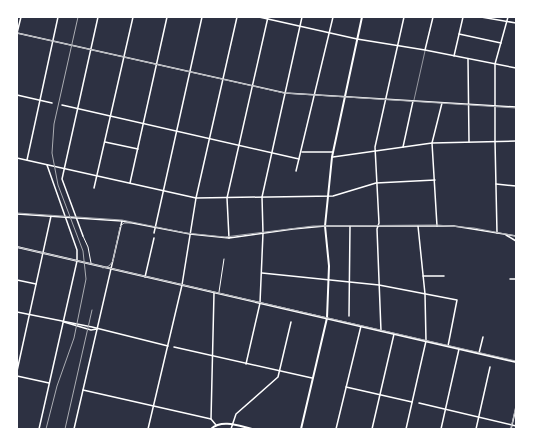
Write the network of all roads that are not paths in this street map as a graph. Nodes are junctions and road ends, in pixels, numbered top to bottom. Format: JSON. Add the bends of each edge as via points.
{"nodes":[{"id":1,"x":20,"y":17,"type":"edge"},
{"id":2,"x":58,"y":17,"type":"edge"},
{"id":3,"x":98,"y":17,"type":"edge"},
{"id":4,"x":133,"y":17,"type":"edge"},
{"id":5,"x":167,"y":17,"type":"edge"},
{"id":6,"x":202,"y":17,"type":"edge"},
{"id":7,"x":237,"y":17,"type":"edge"},
{"id":8,"x":259,"y":17,"type":"edge"},
{"id":9,"x":302,"y":17,"type":"edge"},
{"id":10,"x":333,"y":17,"type":"edge"},
{"id":11,"x":362,"y":17,"type":"edge"},
{"id":12,"x":404,"y":17,"type":"edge"},
{"id":13,"x":433,"y":17,"type":"edge"},
{"id":14,"x":463,"y":17,"type":"edge"},
{"id":15,"x":481,"y":17,"type":"edge"},
{"id":16,"x":508,"y":17,"type":"edge"},
{"id":17,"x":268,"y":18,"type":"edge"},
{"id":18,"x":507,"y":21,"type":"junction"},
{"id":19,"x":516,"y":23,"type":"edge"},
{"id":20,"x":300,"y":26,"type":"junction"},
{"id":21,"x":17,"y":33,"type":"edge"},
{"id":22,"x":329,"y":33,"type":"junction"},
{"id":23,"x":459,"y":34,"type":"junction"},
{"id":24,"x":357,"y":39,"type":"junction"},
{"id":25,"x":54,"y":41,"type":"junction"},
{"id":26,"x":501,"y":43,"type":"junction"},
{"id":27,"x":398,"y":46,"type":"junction"},
{"id":28,"x":91,"y":49,"type":"junction"},
{"id":29,"x":425,"y":50,"type":"junction"},
{"id":30,"x":454,"y":56,"type":"junction"},
{"id":31,"x":124,"y":57,"type":"junction"},
{"id":32,"x":468,"y":59,"type":"junction"},
{"id":33,"x":157,"y":64,"type":"junction"},
{"id":34,"x":495,"y":64,"type":"junction"},
{"id":35,"x":516,"y":68,"type":"edge"},
{"id":36,"x":190,"y":72,"type":"junction"},
{"id":37,"x":223,"y":79,"type":"junction"},
{"id":38,"x":253,"y":86,"type":"junction"},
{"id":39,"x":285,"y":93,"type":"junction"},
{"id":40,"x":17,"y":95,"type":"edge"},
{"id":41,"x":315,"y":95,"type":"junction"},
{"id":42,"x":345,"y":97,"type":"junction"},
{"id":43,"x":386,"y":99,"type":"junction"},
{"id":44,"x":40,"y":101,"type":"junction"},
{"id":45,"x":413,"y":101,"type":"junction"},
{"id":46,"x":442,"y":102,"type":"junction"},
{"id":47,"x":52,"y":103,"type":"dead end"},
{"id":48,"x":469,"y":104,"type":"junction"},
{"id":49,"x":62,"y":105,"type":"dead end"},
{"id":50,"x":495,"y":106,"type":"junction"},
{"id":51,"x":516,"y":107,"type":"edge"},
{"id":52,"x":78,"y":109,"type":"junction"},
{"id":53,"x":110,"y":116,"type":"junction"},
{"id":54,"x":144,"y":124,"type":"junction"},
{"id":55,"x":176,"y":131,"type":"junction"},
{"id":56,"x":208,"y":138,"type":"junction"},
{"id":57,"x":495,"y":141,"type":"junction"},
{"id":58,"x":516,"y":141,"type":"edge"},
{"id":59,"x":104,"y":142,"type":"junction"},
{"id":60,"x":469,"y":142,"type":"junction"},
{"id":61,"x":432,"y":143,"type":"junction"},
{"id":62,"x":239,"y":145,"type":"junction"},
{"id":63,"x":403,"y":147,"type":"junction"},
{"id":64,"x":138,"y":149,"type":"junction"},
{"id":65,"x":375,"y":151,"type":"junction"},
{"id":66,"x":272,"y":152,"type":"junction"},
{"id":67,"x":302,"y":152,"type":"junction"},
{"id":68,"x":333,"y":152,"type":"junction"},
{"id":69,"x":332,"y":157,"type":"junction"},
{"id":70,"x":17,"y":158,"type":"edge"},
{"id":71,"x":299,"y":159,"type":"junction"},
{"id":72,"x":26,"y":160,"type":"junction"},
{"id":73,"x":47,"y":165,"type":"junction"},
{"id":74,"x":64,"y":168,"type":"junction"},
{"id":75,"x":296,"y":171,"type":"dead end"},
{"id":76,"x":96,"y":176,"type":"junction"},
{"id":77,"x":434,"y":180,"type":"junction"},
{"id":78,"x":130,"y":183,"type":"junction"},
{"id":79,"x":376,"y":183,"type":"junction"},
{"id":80,"x":496,"y":184,"type":"junction"},
{"id":81,"x":516,"y":186,"type":"edge"},
{"id":82,"x":94,"y":188,"type":"dead end"},
{"id":83,"x":163,"y":191,"type":"junction"},
{"id":84,"x":262,"y":197,"type":"junction"},
{"id":85,"x":328,"y":197,"type":"junction"},
{"id":86,"x":196,"y":198,"type":"junction"},
{"id":87,"x":228,"y":198,"type":"junction"},
{"id":88,"x":17,"y":214,"type":"edge"},
{"id":89,"x":51,"y":216,"type":"junction"},
{"id":90,"x":75,"y":217,"type":"junction"},
{"id":91,"x":66,"y":218,"type":"junction"},
{"id":92,"x":122,"y":221,"type":"junction"},
{"id":93,"x":325,"y":226,"type":"junction"},
{"id":94,"x":350,"y":226,"type":"junction"},
{"id":95,"x":378,"y":226,"type":"junction"},
{"id":96,"x":418,"y":226,"type":"junction"},
{"id":97,"x":437,"y":226,"type":"junction"},
{"id":98,"x":156,"y":227,"type":"junction"},
{"id":99,"x":154,"y":233,"type":"dead end"},
{"id":100,"x":263,"y":233,"type":"junction"},
{"id":101,"x":497,"y":233,"type":"junction"},
{"id":102,"x":190,"y":234,"type":"junction"},
{"id":103,"x":506,"y":235,"type":"junction"},
{"id":104,"x":83,"y":236,"type":"joint"},
{"id":105,"x":516,"y":236,"type":"edge"},
{"id":106,"x":154,"y":238,"type":"dead end"},
{"id":107,"x":228,"y":238,"type":"junction"},
{"id":108,"x":516,"y":241,"type":"edge"},
{"id":109,"x":17,"y":247,"type":"edge"},
{"id":110,"x":43,"y":254,"type":"junction"},
{"id":111,"x":224,"y":259,"type":"dead end"},
{"id":112,"x":77,"y":261,"type":"junction"},
{"id":113,"x":91,"y":263,"type":"dead end"},
{"id":114,"x":110,"y":269,"type":"junction"},
{"id":115,"x":261,"y":273,"type":"junction"},
{"id":116,"x":423,"y":276,"type":"junction"},
{"id":117,"x":444,"y":276,"type":"dead end"},
{"id":118,"x":145,"y":277,"type":"junction"},
{"id":119,"x":510,"y":279,"type":"dead end"},
{"id":120,"x":516,"y":279,"type":"edge"},
{"id":121,"x":17,"y":280,"type":"edge"},
{"id":122,"x":330,"y":280,"type":"junction"},
{"id":123,"x":349,"y":282,"type":"junction"},
{"id":124,"x":36,"y":284,"type":"junction"},
{"id":125,"x":182,"y":285,"type":"junction"},
{"id":126,"x":379,"y":285,"type":"junction"},
{"id":127,"x":214,"y":293,"type":"junction"},
{"id":128,"x":218,"y":294,"type":"junction"},
{"id":129,"x":425,"y":294,"type":"junction"},
{"id":130,"x":260,"y":303,"type":"junction"},
{"id":131,"x":17,"y":312,"type":"edge"},
{"id":132,"x":30,"y":315,"type":"junction"},
{"id":133,"x":349,"y":316,"type":"dead end"},
{"id":134,"x":327,"y":318,"type":"junction"},
{"id":135,"x":64,"y":322,"type":"junction"},
{"id":136,"x":291,"y":322,"type":"dead end"},
{"id":137,"x":360,"y":326,"type":"junction"},
{"id":138,"x":97,"y":329,"type":"junction"},
{"id":139,"x":381,"y":331,"type":"junction"},
{"id":140,"x":394,"y":334,"type":"junction"},
{"id":141,"x":483,"y":337,"type":"dead end"},
{"id":142,"x":426,"y":341,"type":"junction"},
{"id":143,"x":168,"y":346,"type":"junction"},
{"id":144,"x":448,"y":346,"type":"junction"},
{"id":145,"x":174,"y":348,"type":"dead end"},
{"id":146,"x":459,"y":349,"type":"junction"},
{"id":147,"x":479,"y":353,"type":"junction"},
{"id":148,"x":214,"y":357,"type":"junction"},
{"id":149,"x":516,"y":362,"type":"edge"},
{"id":150,"x":246,"y":364,"type":"junction"},
{"id":151,"x":490,"y":367,"type":"dead end"},
{"id":152,"x":17,"y":371,"type":"edge"},
{"id":153,"x":279,"y":371,"type":"junction"},
{"id":154,"x":17,"y":376,"type":"edge"},
{"id":155,"x":312,"y":378,"type":"junction"},
{"id":156,"x":49,"y":383,"type":"junction"},
{"id":157,"x":346,"y":387,"type":"junction"},
{"id":158,"x":83,"y":390,"type":"junction"},
{"id":159,"x":380,"y":394,"type":"junction"},
{"id":160,"x":412,"y":402,"type":"junction"},
{"id":161,"x":419,"y":403,"type":"dead end"},
{"id":162,"x":154,"y":406,"type":"junction"},
{"id":163,"x":516,"y":408,"type":"edge"},
{"id":164,"x":445,"y":409,"type":"junction"},
{"id":165,"x":479,"y":417,"type":"junction"},
{"id":166,"x":211,"y":419,"type":"junction"},
{"id":167,"x":216,"y":425,"type":"junction"},
{"id":168,"x":232,"y":425,"type":"junction"},
{"id":169,"x":512,"y":425,"type":"junction"},
{"id":170,"x":516,"y":426,"type":"edge"},
{"id":171,"x":39,"y":429,"type":"edge"},
{"id":172,"x":74,"y":429,"type":"edge"},
{"id":173,"x":148,"y":429,"type":"edge"},
{"id":174,"x":211,"y":429,"type":"edge"},
{"id":175,"x":231,"y":429,"type":"edge"},
{"id":176,"x":252,"y":429,"type":"edge"},
{"id":177,"x":301,"y":429,"type":"edge"},
{"id":178,"x":336,"y":429,"type":"edge"},
{"id":179,"x":372,"y":429,"type":"edge"},
{"id":180,"x":406,"y":429,"type":"edge"},
{"id":181,"x":441,"y":429,"type":"edge"},
{"id":182,"x":476,"y":429,"type":"edge"},
{"id":183,"x":511,"y":429,"type":"edge"}],
"edges":[{"from":1,"to":21,"type":"street"},
{"from":2,"to":25,"type":"street"},
{"from":3,"to":28,"type":"street"},
{"from":4,"to":31,"type":"street"},
{"from":5,"to":33,"type":"street"},
{"from":6,"to":36,"type":"street"},
{"from":7,"to":37,"type":"street"},
{"from":8,"to":17,"type":"street"},
{"from":9,"to":20,"type":"street"},
{"from":10,"to":22,"type":"street"},
{"from":11,"to":24,"type":"main road"},
{"from":12,"to":27,"type":"street"},
{"from":13,"to":29,"type":"street"},
{"from":14,"to":23,"type":"street"},
{"from":15,"to":18,"type":"street"},
{"from":16,"to":18,"type":"street"},
{"from":17,"to":20,"type":"street"},
{"from":17,"to":38,"type":"street"},
{"from":18,"to":19,"type":"street"},
{"from":18,"to":26,"type":"street"},
{"from":20,"to":22,"type":"street"},
{"from":20,"to":39,"type":"street"},
{"from":21,"to":25,"type":"street"},
{"from":22,"to":24,"type":"street"},
{"from":22,"to":41,"type":"street"},
{"from":23,"to":26,"type":"street"},
{"from":23,"to":30,"type":"street"},
{"from":24,"to":27,"type":"street"},
{"from":24,"to":42,"type":"main road"},
{"from":25,"to":28,"type":"street"},
{"from":25,"to":44,"type":"street"},
{"from":26,"to":34,"type":"street"},
{"from":27,"to":29,"type":"street"},
{"from":27,"to":43,"type":"street"},
{"from":28,"to":31,"type":"street"},
{"from":28,"to":52,"type":"street"},
{"from":29,"to":30,"type":"street"},
{"from":29,"to":45,"type":"lane"},
{"from":30,"to":32,"type":"street"},
{"from":31,"to":33,"type":"street"},
{"from":31,"to":53,"type":"street"},
{"from":32,"to":34,"type":"street"},
{"from":32,"to":48,"type":"street"},
{"from":33,"to":36,"type":"street"},
{"from":33,"to":54,"type":"street"},
{"from":34,"to":35,"type":"street"},
{"from":34,"to":50,"type":"street"},
{"from":36,"to":37,"type":"street"},
{"from":36,"to":55,"type":"street"},
{"from":37,"to":38,"type":"street"},
{"from":37,"to":56,"type":"street"},
{"from":38,"to":39,"type":"street"},
{"from":38,"to":62,"type":"street"},
{"from":39,"to":41,"type":"street"},
{"from":39,"to":66,"type":"street"},
{"from":40,"to":44,"type":"street"},
{"from":41,"to":42,"type":"street"},
{"from":41,"to":67,"type":"street"},
{"from":42,"to":43,"type":"street"},
{"from":42,"to":68,"type":"main road"},
{"from":43,"to":45,"type":"street"},
{"from":43,"to":65,"type":"street"},
{"from":44,"to":47,"type":"street"},
{"from":44,"to":72,"type":"street"},
{"from":45,"to":46,"type":"street"},
{"from":45,"to":63,"type":"street"},
{"from":46,"to":48,"type":"street"},
{"from":46,"to":61,"type":"street"},
{"from":48,"to":50,"type":"street"},
{"from":48,"to":60,"type":"street"},
{"from":49,"to":52,"type":"street"},
{"from":50,"to":51,"type":"street"},
{"from":50,"to":57,"type":"street"},
{"from":52,"to":53,"type":"street"},
{"from":52,"to":74,"type":"street"},
{"from":53,"to":54,"type":"street"},
{"from":53,"to":59,"type":"street"},
{"from":54,"to":55,"type":"street"},
{"from":54,"to":64,"type":"street"},
{"from":55,"to":56,"type":"street"},
{"from":55,"to":83,"type":"street"},
{"from":56,"to":62,"type":"street"},
{"from":56,"to":86,"type":"street"},
{"from":57,"to":58,"type":"street"},
{"from":57,"to":60,"type":"street"},
{"from":57,"to":80,"type":"street"},
{"from":59,"to":64,"type":"street"},
{"from":59,"to":76,"type":"street"},
{"from":60,"to":61,"type":"street"},
{"from":61,"to":63,"type":"street"},
{"from":61,"to":77,"type":"street"},
{"from":62,"to":66,"type":"street"},
{"from":62,"to":87,"type":"street"},
{"from":63,"to":65,"type":"street"},
{"from":64,"to":78,"type":"street"},
{"from":65,"to":69,"type":"street"},
{"from":65,"to":79,"type":"street"},
{"from":66,"to":71,"type":"street"},
{"from":66,"to":84,"type":"street"},
{"from":67,"to":68,"type":"street"},
{"from":67,"to":71,"type":"street"},
{"from":68,"to":69,"type":"main road"},
{"from":69,"to":85,"type":"main road"},
{"from":70,"to":72,"type":"street"},
{"from":71,"to":75,"type":"street"},
{"from":72,"to":73,"type":"street"},
{"from":73,"to":74,"type":"street"},
{"from":73,"to":91,"type":"street"},
{"from":74,"to":76,"type":"street"},
{"from":74,"to":90,"type":"street","via":[[62,183]]},
{"from":76,"to":78,"type":"street"},
{"from":76,"to":82,"type":"street"},
{"from":77,"to":79,"type":"street"},
{"from":77,"to":97,"type":"street"},
{"from":78,"to":83,"type":"street"},
{"from":79,"to":85,"type":"street"},
{"from":79,"to":95,"type":"street"},
{"from":80,"to":81,"type":"street"},
{"from":80,"to":101,"type":"street"},
{"from":83,"to":86,"type":"street"},
{"from":83,"to":98,"type":"street"},
{"from":84,"to":85,"type":"street"},
{"from":84,"to":87,"type":"street"},
{"from":84,"to":100,"type":"street"},
{"from":85,"to":93,"type":"main road"},
{"from":86,"to":87,"type":"street"},
{"from":86,"to":102,"type":"street"},
{"from":87,"to":107,"type":"street"},
{"from":88,"to":89,"type":"street"},
{"from":89,"to":91,"type":"street"},
{"from":89,"to":110,"type":"street"},
{"from":90,"to":91,"type":"street"},
{"from":90,"to":92,"type":"street"},
{"from":90,"to":104,"type":"street"},
{"from":91,"to":112,"type":"street","via":[[78,253]]},
{"from":92,"to":98,"type":"street"},
{"from":92,"to":114,"type":"street"},
{"from":93,"to":94,"type":"street"},
{"from":93,"to":100,"type":"street"},
{"from":93,"to":122,"type":"main road"},
{"from":94,"to":95,"type":"street"},
{"from":94,"to":123,"type":"street"},
{"from":95,"to":96,"type":"street"},
{"from":95,"to":126,"type":"street"},
{"from":96,"to":97,"type":"street"},
{"from":96,"to":116,"type":"street"},
{"from":97,"to":101,"type":"street","via":[[474,228]]},
{"from":98,"to":99,"type":"street"},
{"from":98,"to":102,"type":"street"},
{"from":100,"to":107,"type":"street"},
{"from":100,"to":115,"type":"street"},
{"from":101,"to":103,"type":"street"},
{"from":102,"to":107,"type":"street"},
{"from":102,"to":125,"type":"street"},
{"from":103,"to":105,"type":"street"},
{"from":103,"to":108,"type":"street"},
{"from":104,"to":113,"type":"street"},
{"from":106,"to":118,"type":"street"},
{"from":109,"to":110,"type":"main road"},
{"from":110,"to":112,"type":"main road"},
{"from":110,"to":124,"type":"street"},
{"from":111,"to":128,"type":"street"},
{"from":112,"to":114,"type":"main road"},
{"from":112,"to":135,"type":"street"},
{"from":114,"to":118,"type":"main road"},
{"from":114,"to":138,"type":"street"},
{"from":115,"to":122,"type":"street"},
{"from":115,"to":130,"type":"street"},
{"from":116,"to":117,"type":"street"},
{"from":116,"to":129,"type":"street"},
{"from":118,"to":125,"type":"main road"},
{"from":119,"to":120,"type":"street"},
{"from":121,"to":124,"type":"street"},
{"from":122,"to":123,"type":"street"},
{"from":122,"to":134,"type":"main road"},
{"from":123,"to":126,"type":"street"},
{"from":123,"to":133,"type":"street"},
{"from":124,"to":132,"type":"street"},
{"from":125,"to":127,"type":"main road"},
{"from":125,"to":143,"type":"street"},
{"from":126,"to":129,"type":"street"},
{"from":126,"to":139,"type":"street"},
{"from":127,"to":128,"type":"main road"},
{"from":127,"to":148,"type":"street"},
{"from":128,"to":130,"type":"main road"},
{"from":129,"to":142,"type":"street"},
{"from":129,"to":144,"type":"street","via":[[457,300]]},
{"from":130,"to":134,"type":"main road"},
{"from":130,"to":150,"type":"street"},
{"from":131,"to":132,"type":"street"},
{"from":132,"to":135,"type":"street"},
{"from":132,"to":152,"type":"street"},
{"from":134,"to":137,"type":"main road"},
{"from":134,"to":155,"type":"main road"},
{"from":135,"to":138,"type":"street"},
{"from":135,"to":156,"type":"street"},
{"from":136,"to":153,"type":"street"},
{"from":137,"to":139,"type":"main road"},
{"from":137,"to":157,"type":"street"},
{"from":138,"to":143,"type":"street"},
{"from":138,"to":158,"type":"street"},
{"from":139,"to":140,"type":"main road"},
{"from":140,"to":142,"type":"main road"},
{"from":140,"to":159,"type":"street"},
{"from":141,"to":147,"type":"street"},
{"from":142,"to":144,"type":"main road"},
{"from":142,"to":160,"type":"street"},
{"from":143,"to":162,"type":"street"},
{"from":144,"to":146,"type":"main road"},
{"from":145,"to":148,"type":"street"},
{"from":146,"to":147,"type":"main road"},
{"from":146,"to":164,"type":"street"},
{"from":147,"to":149,"type":"main road"},
{"from":148,"to":150,"type":"street"},
{"from":148,"to":166,"type":"street"},
{"from":150,"to":153,"type":"street"},
{"from":151,"to":165,"type":"street"},
{"from":153,"to":155,"type":"street"},
{"from":153,"to":168,"type":"street","via":[[278,377],[236,414]]},
{"from":154,"to":156,"type":"street"},
{"from":155,"to":177,"type":"main road"},
{"from":156,"to":171,"type":"street"},
{"from":157,"to":159,"type":"street"},
{"from":157,"to":178,"type":"street"},
{"from":158,"to":162,"type":"street"},
{"from":158,"to":172,"type":"street"},
{"from":159,"to":160,"type":"street"},
{"from":159,"to":179,"type":"street"},
{"from":160,"to":180,"type":"street"},
{"from":161,"to":164,"type":"street"},
{"from":162,"to":166,"type":"street"},
{"from":162,"to":173,"type":"street"},
{"from":163,"to":169,"type":"street"},
{"from":164,"to":165,"type":"street"},
{"from":164,"to":181,"type":"street"},
{"from":165,"to":169,"type":"street"},
{"from":165,"to":182,"type":"street"},
{"from":166,"to":167,"type":"street"},
{"from":167,"to":168,"type":"main road"},
{"from":167,"to":174,"type":"main road"},
{"from":168,"to":175,"type":"street"},
{"from":168,"to":176,"type":"main road"},
{"from":169,"to":170,"type":"street"},
{"from":169,"to":183,"type":"street"}]}
